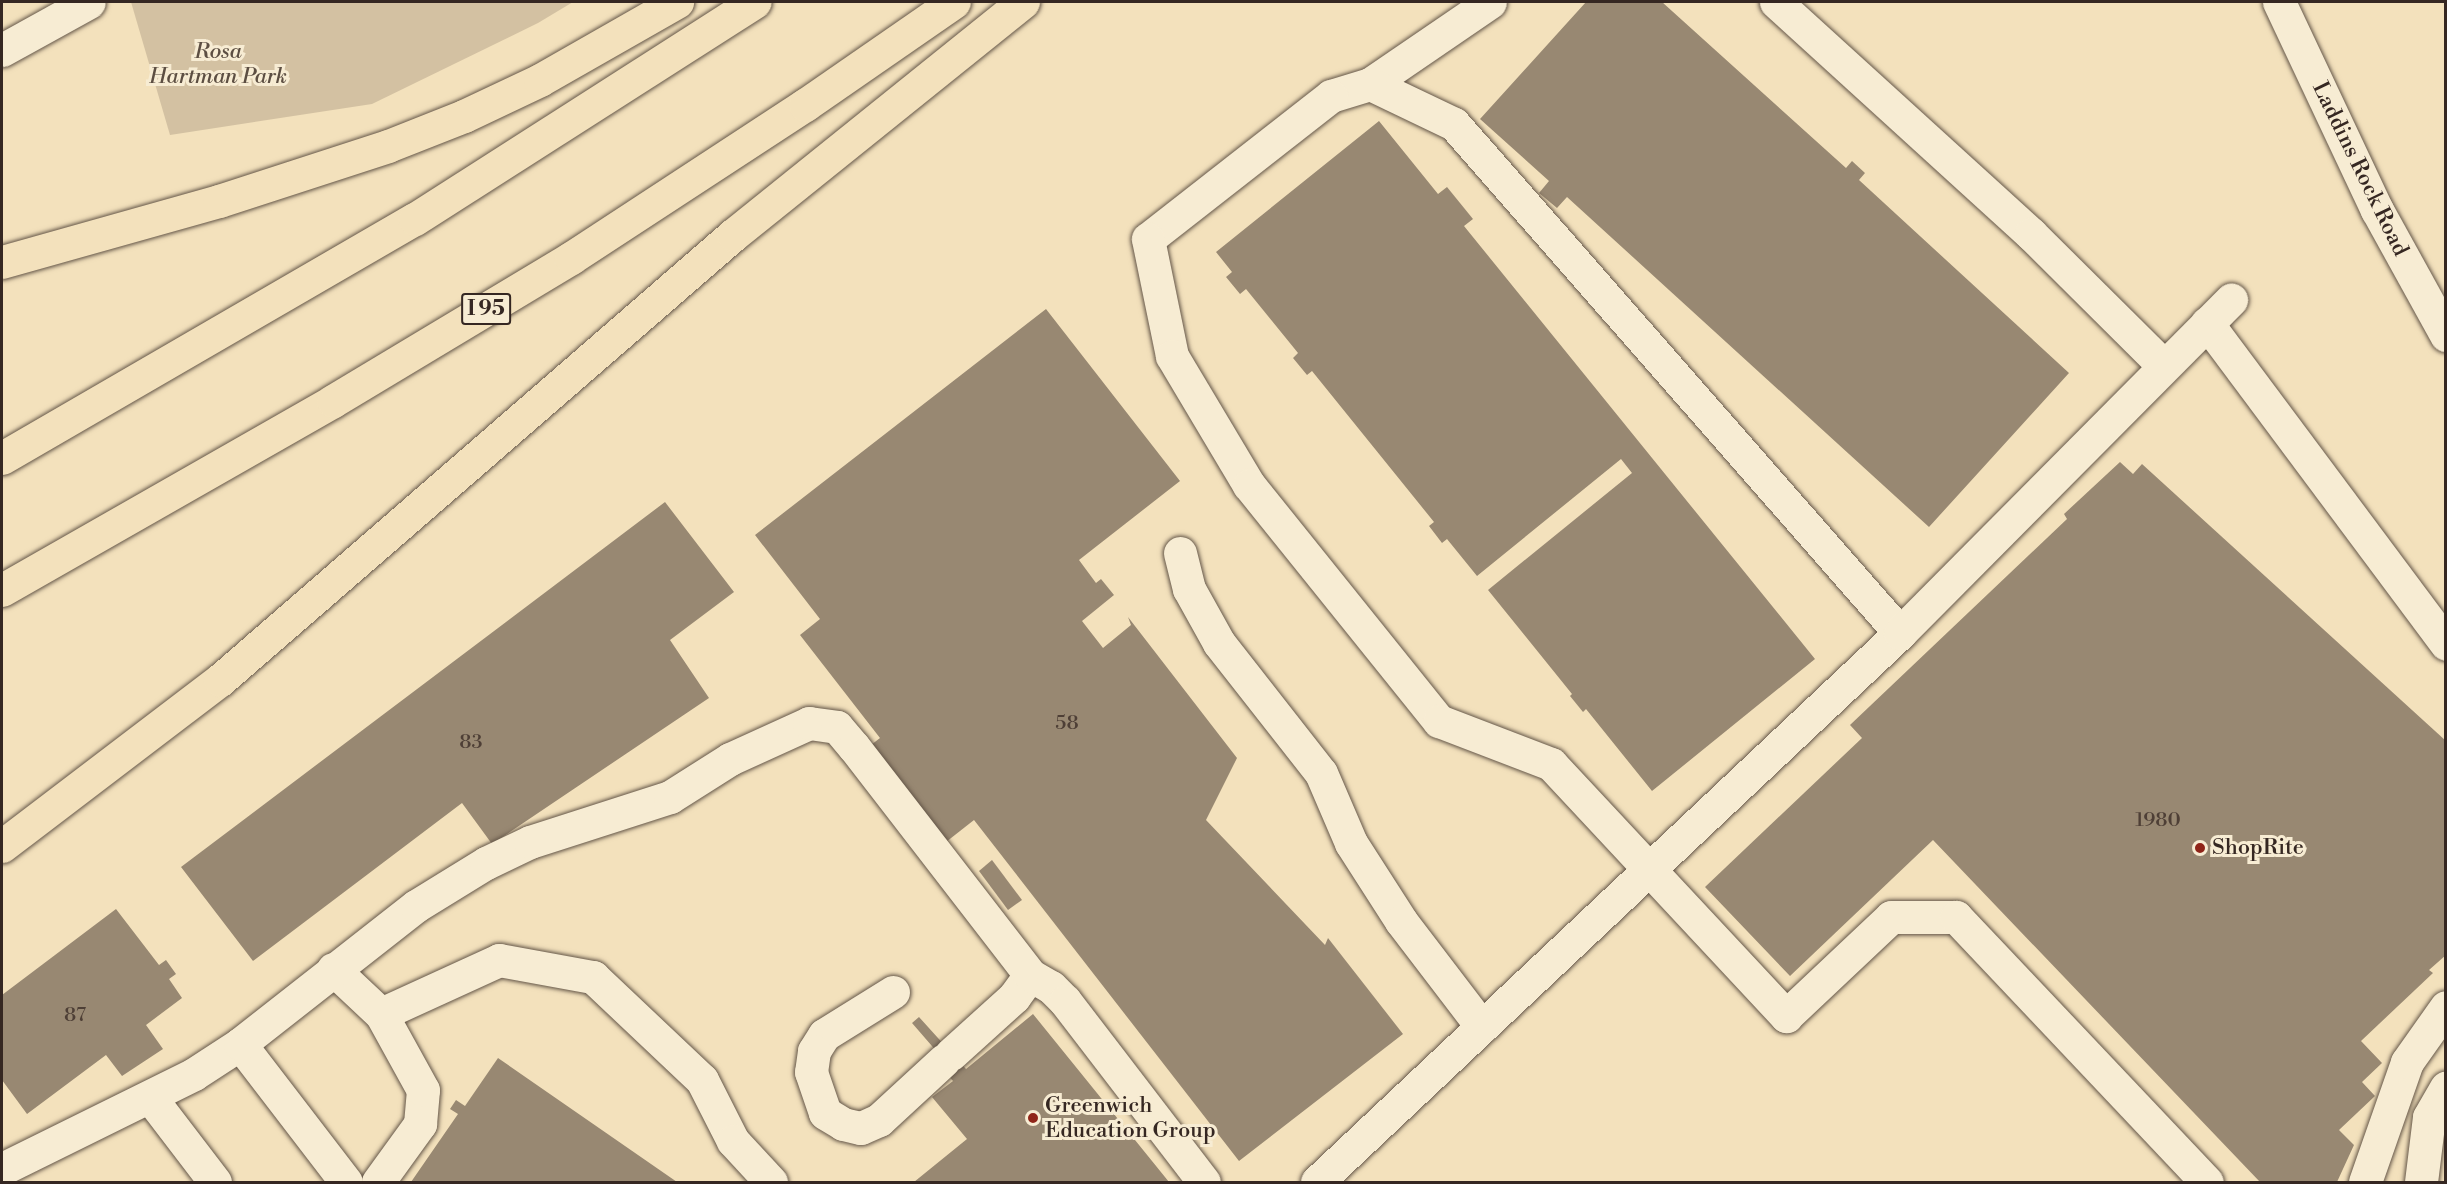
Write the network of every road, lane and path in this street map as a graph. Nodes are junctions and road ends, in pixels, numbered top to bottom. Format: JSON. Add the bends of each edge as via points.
{"nodes":[{"id":1,"x":89,"y":2,"type":"edge"},
{"id":2,"x":677,"y":2,"type":"edge"},
{"id":3,"x":754,"y":2,"type":"edge"},
{"id":4,"x":954,"y":2,"type":"edge"},
{"id":5,"x":1023,"y":2,"type":"edge"},
{"id":6,"x":1490,"y":2,"type":"edge"},
{"id":7,"x":1776,"y":2,"type":"edge"},
{"id":8,"x":2279,"y":2,"type":"edge"},
{"id":9,"x":2,"y":50,"type":"edge"},
{"id":10,"x":1370,"y":84,"type":"junction"},
{"id":11,"x":2,"y":262,"type":"edge"},
{"id":12,"x":2231,"y":300,"type":"dead end"},
{"id":13,"x":2207,"y":322,"type":"junction"},
{"id":14,"x":2445,"y":335,"type":"edge"},
{"id":15,"x":2163,"y":365,"type":"junction"},
{"id":16,"x":2,"y":458,"type":"edge"},
{"id":17,"x":1180,"y":553,"type":"dead end"},
{"id":18,"x":2,"y":590,"type":"edge"},
{"id":19,"x":1900,"y":633,"type":"junction"},
{"id":20,"x":2445,"y":644,"type":"edge"},
{"id":21,"x":2,"y":846,"type":"edge"},
{"id":22,"x":1650,"y":871,"type":"junction"},
{"id":23,"x":333,"y":969,"type":"junction"},
{"id":24,"x":1030,"y":975,"type":"junction"},
{"id":25,"x":893,"y":992,"type":"dead end"},
{"id":26,"x":2445,"y":1007,"type":"edge"},
{"id":27,"x":381,"y":1014,"type":"junction"},
{"id":28,"x":1482,"y":1027,"type":"junction"},
{"id":29,"x":240,"y":1044,"type":"junction"},
{"id":30,"x":2445,"y":1088,"type":"edge"},
{"id":31,"x":150,"y":1097,"type":"junction"},
{"id":32,"x":2,"y":1169,"type":"edge"},
{"id":33,"x":215,"y":1182,"type":"edge"},
{"id":34,"x":346,"y":1182,"type":"edge"},
{"id":35,"x":378,"y":1182,"type":"edge"},
{"id":36,"x":771,"y":1182,"type":"edge"},
{"id":37,"x":1204,"y":1182,"type":"edge"},
{"id":38,"x":1317,"y":1182,"type":"edge"},
{"id":39,"x":2207,"y":1182,"type":"edge"},
{"id":40,"x":2365,"y":1182,"type":"edge"},
{"id":41,"x":2421,"y":1182,"type":"edge"}],
"edges":[{"from":1,"to":9,"type":"street"},
{"from":2,"to":11,"type":"highway","via":[[540,80],[399,142],[219,201]]},
{"from":3,"to":16,"type":"highway","via":[[415,219]]},
{"from":4,"to":18,"type":"highway","number":"I 95","via":[[786,118],[571,258],[333,401]]},
{"from":5,"to":21,"type":"highway","via":[[733,235],[220,680]]},
{"from":6,"to":10,"type":"street"},
{"from":7,"to":15,"type":"street","via":[[2031,234]]},
{"from":8,"to":14,"type":"street","name":"Laddins Rock Road","via":[[2377,210]]},
{"from":10,"to":19,"type":"street","via":[[1454,124]]},
{"from":10,"to":22,"type":"street","via":[[1331,96],[1148,239],[1172,356],[1249,485],[1439,721],[1551,764]]},
{"from":12,"to":13,"type":"street"},
{"from":13,"to":15,"type":"street"},
{"from":13,"to":20,"type":"street"},
{"from":15,"to":19,"type":"street"},
{"from":17,"to":28,"type":"street","via":[[1190,590],[1219,644],[1321,773],[1351,843],[1401,921]]},
{"from":19,"to":22,"type":"street"},
{"from":22,"to":28,"type":"street"},
{"from":22,"to":39,"type":"street","via":[[1786,1016],[1891,917],[1956,917]]},
{"from":23,"to":24,"type":"street","via":[[416,906],[486,863],[530,842],[670,797],[730,759],[809,723],[837,727]]},
{"from":23,"to":27,"type":"street"},
{"from":23,"to":29,"type":"street"},
{"from":24,"to":25,"type":"street","via":[[1014,997],[879,1120],[861,1128],[843,1124],[825,1113],[811,1072],[814,1051],[824,1035]]},
{"from":24,"to":37,"type":"street","via":[[1052,987],[1065,1001]]},
{"from":26,"to":40,"type":"street","via":[[2407,1062]]},
{"from":27,"to":35,"type":"street","via":[[423,1090],[420,1124]]},
{"from":27,"to":36,"type":"street","via":[[499,960],[593,977],[702,1080],[733,1141]]},
{"from":28,"to":38,"type":"street"},
{"from":29,"to":31,"type":"street"},
{"from":29,"to":34,"type":"street"},
{"from":30,"to":41,"type":"street","via":[[2429,1117]]},
{"from":31,"to":32,"type":"street"},
{"from":31,"to":33,"type":"street"}]}
